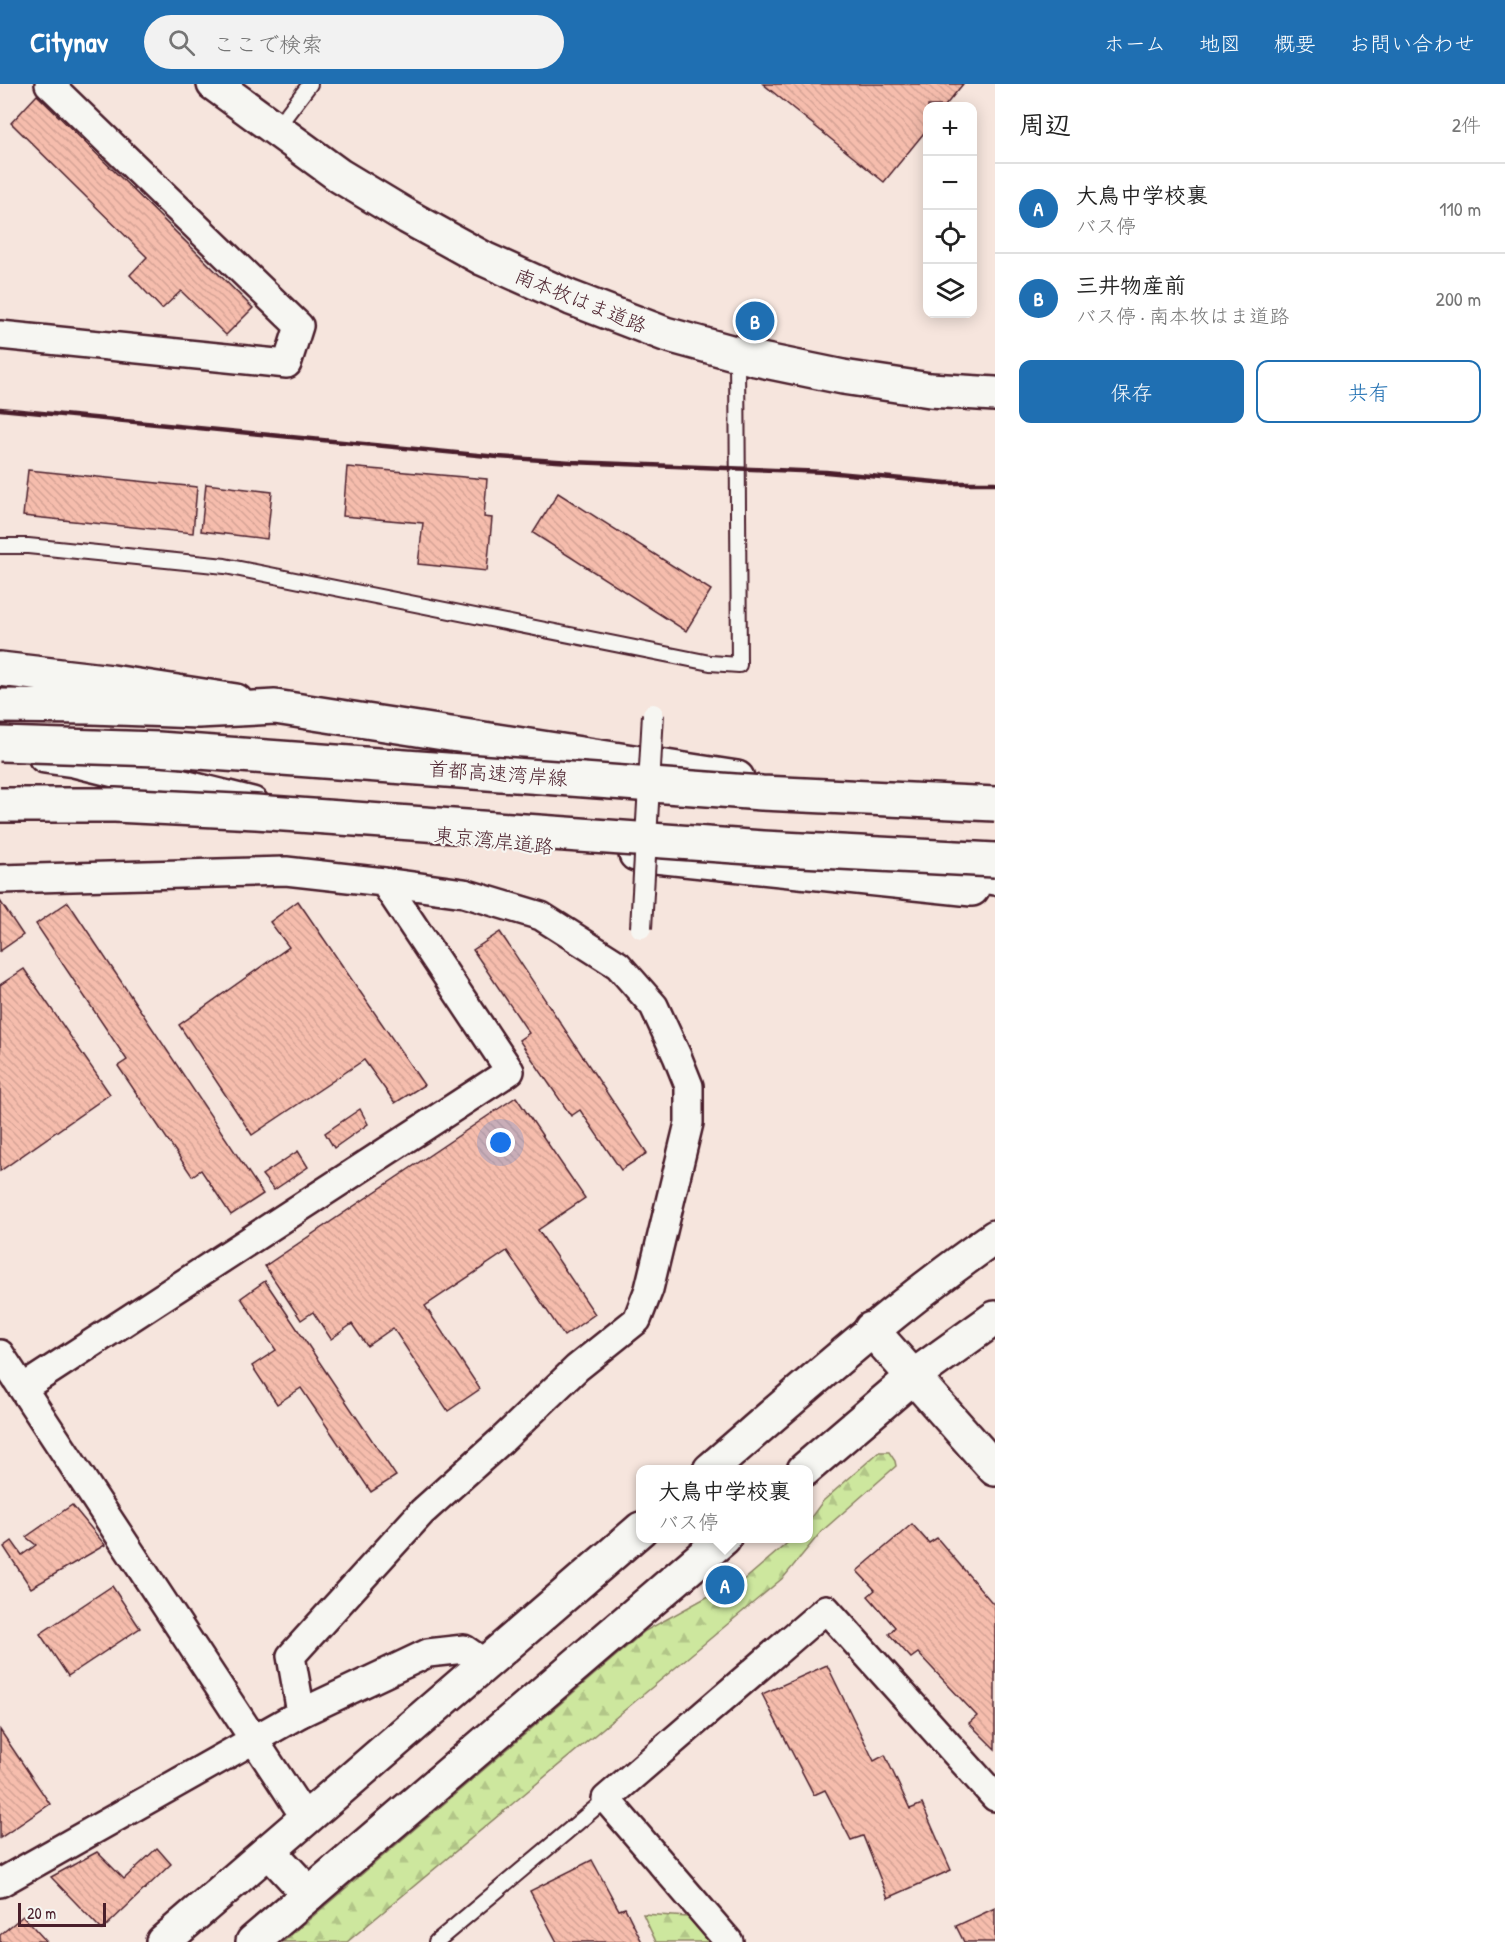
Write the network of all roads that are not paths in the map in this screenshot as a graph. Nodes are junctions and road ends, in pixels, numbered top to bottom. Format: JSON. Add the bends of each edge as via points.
{"nodes":[{"id":1,"x":50,"y":84,"type":"edge"},
{"id":2,"x":214,"y":84,"type":"edge"},
{"id":3,"x":310,"y":84,"type":"edge"},
{"id":4,"x":275,"y":130,"type":"junction"},
{"id":5,"x":0,"y":335,"type":"edge"},
{"id":6,"x":737,"y":354,"type":"junction"},
{"id":7,"x":995,"y":394,"type":"edge"},
{"id":8,"x":0,"y":546,"type":"edge"},
{"id":9,"x":0,"y":669,"type":"edge"},
{"id":10,"x":0,"y":706,"type":"edge"},
{"id":11,"x":275,"y":708,"type":"junction"},
{"id":12,"x":653,"y":714,"type":"dead end"},
{"id":13,"x":0,"y":744,"type":"edge"},
{"id":14,"x":0,"y":750,"type":"edge"},
{"id":15,"x":995,"y":804,"type":"edge"},
{"id":16,"x":0,"y":805,"type":"edge"},
{"id":17,"x":995,"y":818,"type":"edge"},
{"id":18,"x":323,"y":822,"type":"junction"},
{"id":19,"x":763,"y":848,"type":"junction"},
{"id":20,"x":995,"y":860,"type":"edge"},
{"id":21,"x":995,"y":878,"type":"edge"},
{"id":22,"x":0,"y":879,"type":"edge"},
{"id":23,"x":384,"y":882,"type":"junction"},
{"id":24,"x":995,"y":891,"type":"edge"},
{"id":25,"x":641,"y":927,"type":"dead end"},
{"id":26,"x":995,"y":1237,"type":"edge"},
{"id":27,"x":995,"y":1318,"type":"edge"},
{"id":28,"x":872,"y":1329,"type":"junction"},
{"id":29,"x":0,"y":1354,"type":"edge"},
{"id":30,"x":914,"y":1376,"type":"junction"},
{"id":31,"x":23,"y":1388,"type":"junction"},
{"id":32,"x":716,"y":1465,"type":"edge"},
{"id":33,"x":810,"y":1465,"type":"edge"},
{"id":34,"x":995,"y":1469,"type":"edge"},
{"id":35,"x":636,"y":1533,"type":"edge"},
{"id":36,"x":719,"y":1543,"type":"edge"},
{"id":37,"x":486,"y":1664,"type":"junction"},
{"id":38,"x":301,"y":1713,"type":"junction"},
{"id":39,"x":255,"y":1739,"type":"junction"},
{"id":40,"x":995,"y":1797,"type":"edge"},
{"id":41,"x":606,"y":1799,"type":"junction"},
{"id":42,"x":306,"y":1819,"type":"junction"},
{"id":43,"x":269,"y":1851,"type":"junction"},
{"id":44,"x":0,"y":1883,"type":"edge"},
{"id":45,"x":309,"y":1894,"type":"junction"},
{"id":46,"x":163,"y":1942,"type":"edge"},
{"id":47,"x":253,"y":1942,"type":"edge"},
{"id":48,"x":436,"y":1942,"type":"edge"},
{"id":49,"x":729,"y":1942,"type":"edge"}],
"edges":[{"from":1,"to":5,"type":"street","via":[[299,326],[288,364]]},
{"from":2,"to":4,"type":"main road","name":"南本牧はま道路"},
{"from":3,"to":4,"type":"lane"},
{"from":4,"to":6,"type":"main road","name":"南本牧はま道路","via":[[340,176],[484,259],[665,334]]},
{"from":6,"to":7,"type":"main road","name":"南本牧はま道路","via":[[843,377],[930,390]]},
{"from":6,"to":8,"type":"lane","via":[[739,665],[710,663],[225,566]]},
{"from":9,"to":11,"type":"main road"},
{"from":10,"to":11,"type":"main road","via":[[198,711]]},
{"from":11,"to":17,"type":"main road"},
{"from":12,"to":25,"type":"street","bridge":true},
{"from":13,"to":15,"type":"main road","name":"首都高速湾岸線","bridge":true,"via":[[158,749],[762,793]]},
{"from":14,"to":18,"type":"main road","name":"東京湾岸道路","via":[[74,760]]},
{"from":16,"to":18,"type":"main road","via":[[134,808]]},
{"from":16,"to":19,"type":"main road","bridge":true,"via":[[115,805],[256,812]]},
{"from":18,"to":24,"type":"main road","name":"東京湾岸道路"},
{"from":19,"to":20,"type":"main road","bridge":true},
{"from":19,"to":21,"type":"main road","bridge":true},
{"from":22,"to":23,"type":"street","via":[[286,871]]},
{"from":23,"to":31,"type":"street","via":[[510,1071]]},
{"from":23,"to":38,"type":"street","via":[[464,893],[541,916],[618,965],[654,1006],[677,1056],[688,1086],[689,1123],[649,1289],[637,1320],[577,1368],[422,1512],[291,1656]]},
{"from":26,"to":28,"type":"main road"},
{"from":27,"to":30,"type":"main road"},
{"from":28,"to":30,"type":"main road"},
{"from":28,"to":32,"type":"main road"},
{"from":29,"to":31,"type":"street"},
{"from":30,"to":33,"type":"main road"},
{"from":30,"to":34,"type":"main road"},
{"from":31,"to":39,"type":"street"},
{"from":35,"to":37,"type":"main road"},
{"from":36,"to":45,"type":"main road"},
{"from":37,"to":38,"type":"street","via":[[464,1649],[428,1653]]},
{"from":37,"to":42,"type":"main road"},
{"from":38,"to":39,"type":"street"},
{"from":39,"to":42,"type":"street"},
{"from":39,"to":44,"type":"street"},
{"from":40,"to":41,"type":"street","via":[[826,1609]]},
{"from":41,"to":48,"type":"lane"},
{"from":41,"to":49,"type":"street"},
{"from":42,"to":43,"type":"main road"},
{"from":43,"to":45,"type":"main road"},
{"from":43,"to":46,"type":"main road"},
{"from":45,"to":47,"type":"main road"}]}
